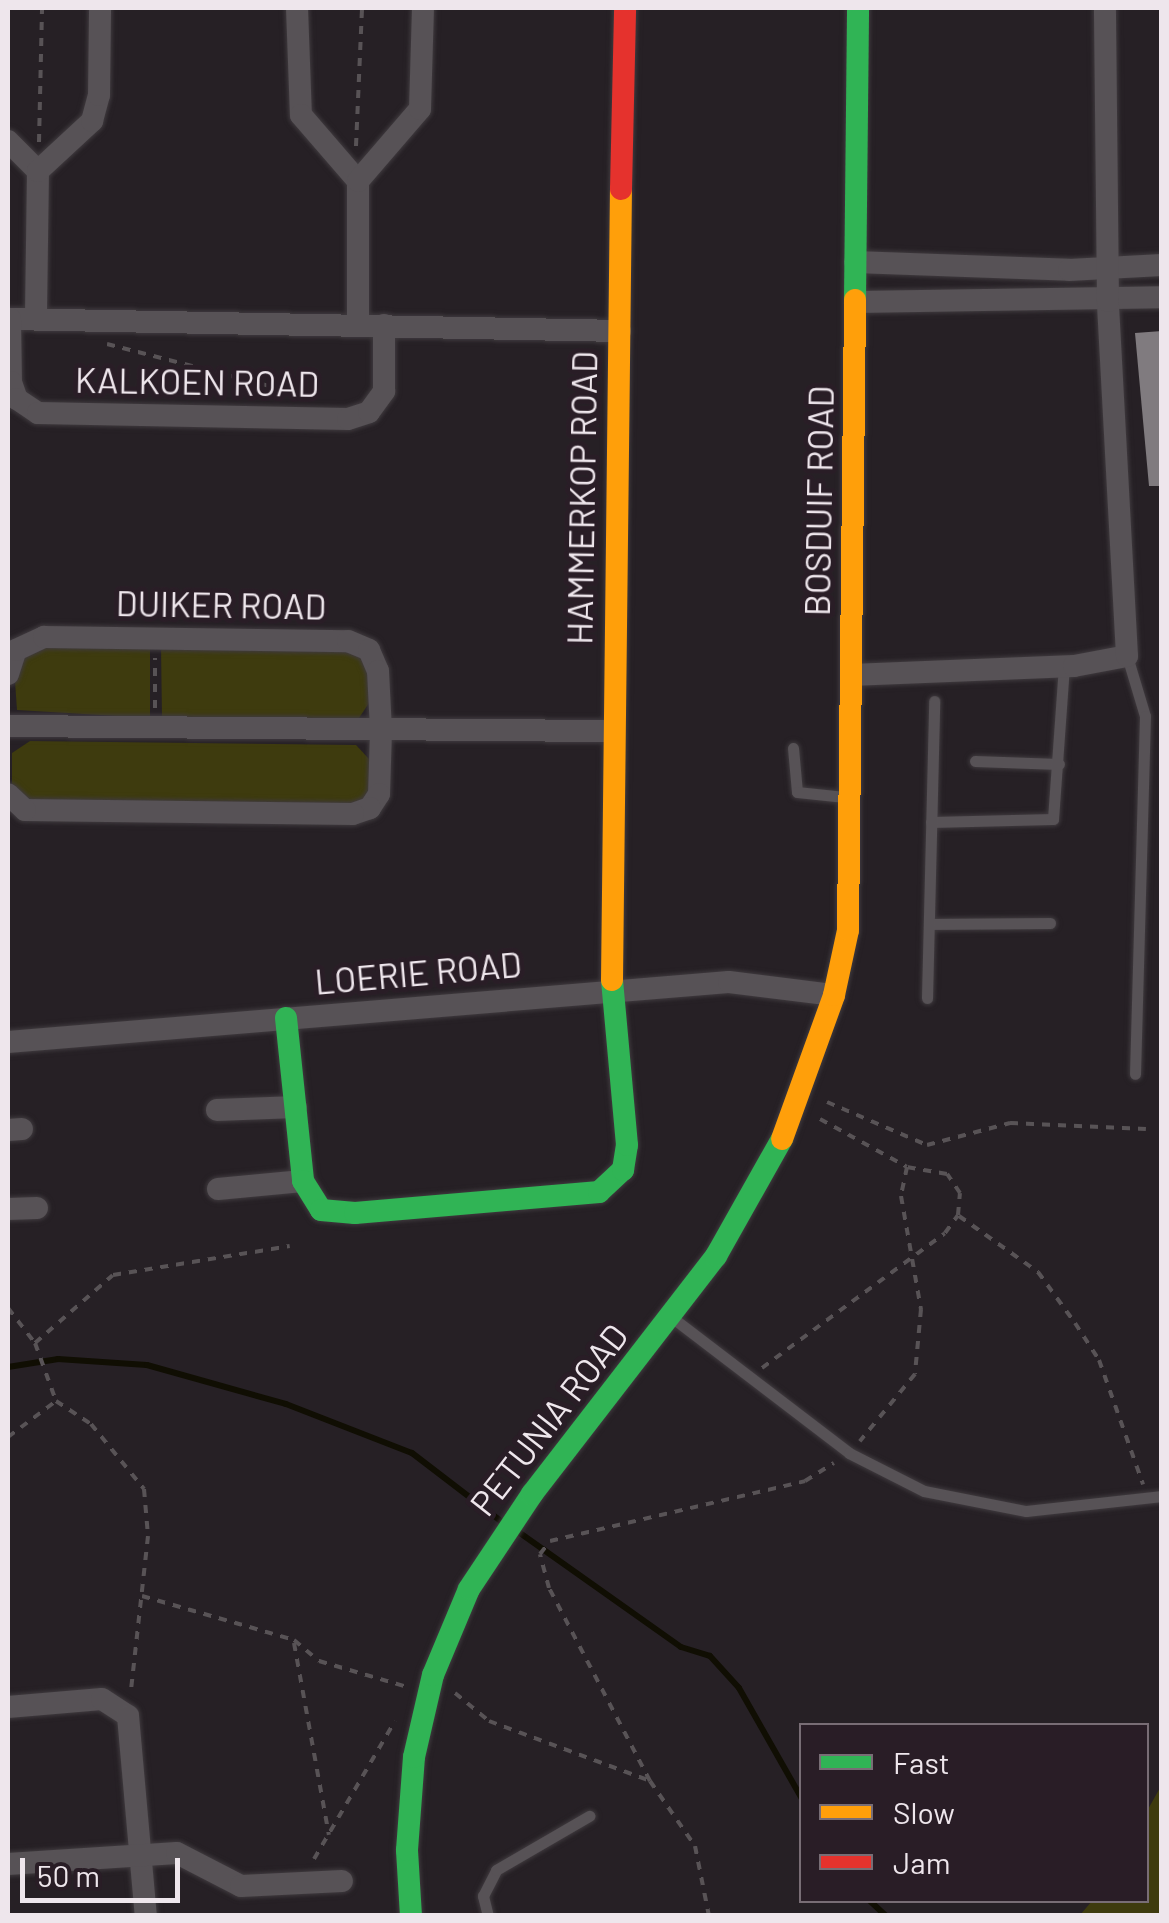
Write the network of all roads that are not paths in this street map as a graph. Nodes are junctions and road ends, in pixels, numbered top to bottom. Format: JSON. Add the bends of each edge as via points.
{"nodes":[{"id":1,"x":100,"y":8,"type":"edge"},
{"id":2,"x":296,"y":8,"type":"edge"},
{"id":3,"x":423,"y":8,"type":"edge"},
{"id":4,"x":624,"y":8,"type":"edge"},
{"id":5,"x":858,"y":8,"type":"edge"},
{"id":6,"x":1105,"y":8,"type":"edge"},
{"id":7,"x":8,"y":141,"type":"edge"},
{"id":8,"x":38,"y":171,"type":"junction"},
{"id":9,"x":358,"y":181,"type":"junction"},
{"id":10,"x":855,"y":262,"type":"junction"},
{"id":11,"x":1162,"y":265,"type":"edge"},
{"id":12,"x":1109,"y":270,"type":"junction"},
{"id":13,"x":1162,"y":296,"type":"edge"},
{"id":14,"x":856,"y":302,"type":"junction"},
{"id":15,"x":1108,"y":302,"type":"junction"},
{"id":16,"x":36,"y":318,"type":"junction"},
{"id":17,"x":8,"y":319,"type":"edge"},
{"id":18,"x":358,"y":324,"type":"junction"},
{"id":19,"x":384,"y":325,"type":"junction"},
{"id":20,"x":620,"y":331,"type":"junction"},
{"id":21,"x":12,"y":646,"type":"edge"},
{"id":22,"x":1126,"y":656,"type":"junction"},
{"id":23,"x":1064,"y":666,"type":"junction"},
{"id":24,"x":8,"y":674,"type":"edge"},
{"id":25,"x":851,"y":675,"type":"junction"},
{"id":26,"x":934,"y":701,"type":"dead end"},
{"id":27,"x":8,"y":726,"type":"edge"},
{"id":28,"x":381,"y":731,"type":"junction"},
{"id":29,"x":611,"y":731,"type":"junction"},
{"id":30,"x":793,"y":748,"type":"dead end"},
{"id":31,"x":974,"y":761,"type":"dead end"},
{"id":32,"x":1059,"y":764,"type":"junction"},
{"id":33,"x":8,"y":794,"type":"edge"},
{"id":34,"x":850,"y":798,"type":"junction"},
{"id":35,"x":931,"y":822,"type":"junction"},
{"id":36,"x":929,"y":924,"type":"junction"},
{"id":37,"x":1050,"y":924,"type":"dead end"},
{"id":38,"x":612,"y":991,"type":"junction"},
{"id":39,"x":834,"y":995,"type":"junction"},
{"id":40,"x":928,"y":998,"type":"dead end"},
{"id":41,"x":286,"y":1018,"type":"junction"},
{"id":42,"x":8,"y":1042,"type":"edge"},
{"id":43,"x":1135,"y":1074,"type":"dead end"},
{"id":44,"x":296,"y":1106,"type":"junction"},
{"id":45,"x":217,"y":1110,"type":"dead end"},
{"id":46,"x":303,"y":1181,"type":"junction"},
{"id":47,"x":218,"y":1189,"type":"dead end"},
{"id":48,"x":38,"y":1208,"type":"dead end"},
{"id":49,"x":8,"y":1209,"type":"edge"},
{"id":50,"x":671,"y":1316,"type":"junction"},
{"id":51,"x":1162,"y":1496,"type":"edge"},
{"id":52,"x":8,"y":1708,"type":"edge"},
{"id":53,"x":589,"y":1816,"type":"dead end"},
{"id":54,"x":140,"y":1852,"type":"junction"},
{"id":55,"x":8,"y":1864,"type":"edge"},
{"id":56,"x":342,"y":1881,"type":"dead end"},
{"id":57,"x":146,"y":1916,"type":"edge"},
{"id":58,"x":411,"y":1916,"type":"edge"},
{"id":59,"x":488,"y":1916,"type":"edge"}],
"edges":[{"from":1,"to":8,"type":"street","via":[[99,96],[92,122]]},
{"from":2,"to":9,"type":"street","via":[[301,115]]},
{"from":3,"to":9,"type":"street","via":[[420,109]]},
{"from":4,"to":20,"type":"street","name":"HAMMERKOP ROAD"},
{"from":5,"to":10,"type":"street","name":"BOSDUIF ROAD"},
{"from":6,"to":12,"type":"street"},
{"from":7,"to":8,"type":"street"},
{"from":8,"to":16,"type":"street"},
{"from":9,"to":18,"type":"street"},
{"from":10,"to":12,"type":"street"},
{"from":10,"to":14,"type":"street","name":"BOSDUIF ROAD"},
{"from":11,"to":12,"type":"street"},
{"from":12,"to":15,"type":"street"},
{"from":13,"to":15,"type":"street"},
{"from":14,"to":15,"type":"street"},
{"from":14,"to":25,"type":"street","name":"BOSDUIF ROAD"},
{"from":15,"to":22,"type":"street"},
{"from":16,"to":17,"type":"street","name":"KALKOEN ROAD"},
{"from":16,"to":18,"type":"street","name":"KALKOEN ROAD"},
{"from":17,"to":19,"type":"street","name":"KALKOEN ROAD","via":[[16,400],[38,413],[348,419],[369,412],[384,392]]},
{"from":18,"to":19,"type":"street","name":"KALKOEN ROAD"},
{"from":19,"to":20,"type":"street","name":"KALKOEN ROAD"},
{"from":20,"to":29,"type":"street","name":"HAMMERKOP ROAD"},
{"from":21,"to":24,"type":"street","name":"DUIKER ROAD"},
{"from":21,"to":28,"type":"street","name":"DUIKER ROAD","via":[[44,637],[348,640],[369,650],[378,671]]},
{"from":22,"to":23,"type":"street"},
{"from":22,"to":43,"type":"lane","via":[[1145,716]]},
{"from":23,"to":25,"type":"street"},
{"from":23,"to":32,"type":"lane"},
{"from":25,"to":34,"type":"street","name":"BOSDUIF ROAD"},
{"from":26,"to":35,"type":"lane"},
{"from":27,"to":28,"type":"street"},
{"from":28,"to":29,"type":"street"},
{"from":28,"to":33,"type":"street","name":"DUIKER ROAD","via":[[379,794],[370,808],[353,814],[25,810]]},
{"from":29,"to":38,"type":"street","name":"HAMMERKOP ROAD"},
{"from":30,"to":34,"type":"lane","via":[[797,792]]},
{"from":31,"to":32,"type":"lane"},
{"from":32,"to":35,"type":"lane","via":[[1056,812],[1045,824]]},
{"from":34,"to":39,"type":"street","name":"BOSDUIF ROAD","via":[[848,930]]},
{"from":35,"to":36,"type":"lane"},
{"from":36,"to":37,"type":"lane"},
{"from":36,"to":40,"type":"lane"},
{"from":38,"to":39,"type":"street","name":"LOERIE ROAD","via":[[762,981]]},
{"from":38,"to":41,"type":"street","name":"LOERIE ROAD"},
{"from":38,"to":46,"type":"street","name":"HAMMERKOP ROAD","via":[[627,1145],[616,1182],[598,1192],[334,1214],[310,1201]]},
{"from":39,"to":50,"type":"street","name":"PETUNIA ROAD","via":[[797,1106],[762,1182]]},
{"from":41,"to":42,"type":"street","name":"LOERIE ROAD"},
{"from":41,"to":44,"type":"street"},
{"from":44,"to":45,"type":"street"},
{"from":44,"to":46,"type":"street"},
{"from":46,"to":47,"type":"street"},
{"from":48,"to":49,"type":"street"},
{"from":50,"to":51,"type":"lane","via":[[849,1454],[924,1490],[998,1508]]},
{"from":50,"to":58,"type":"street","name":"PETUNIA ROAD","via":[[494,1546],[451,1630],[423,1714],[410,1797]]},
{"from":52,"to":54,"type":"street","via":[[102,1699],[128,1716]]},
{"from":53,"to":59,"type":"lane","via":[[496,1870],[483,1896]]},
{"from":54,"to":55,"type":"street"},
{"from":54,"to":56,"type":"street","via":[[192,1856],[241,1886]]},
{"from":54,"to":57,"type":"street"}]}
